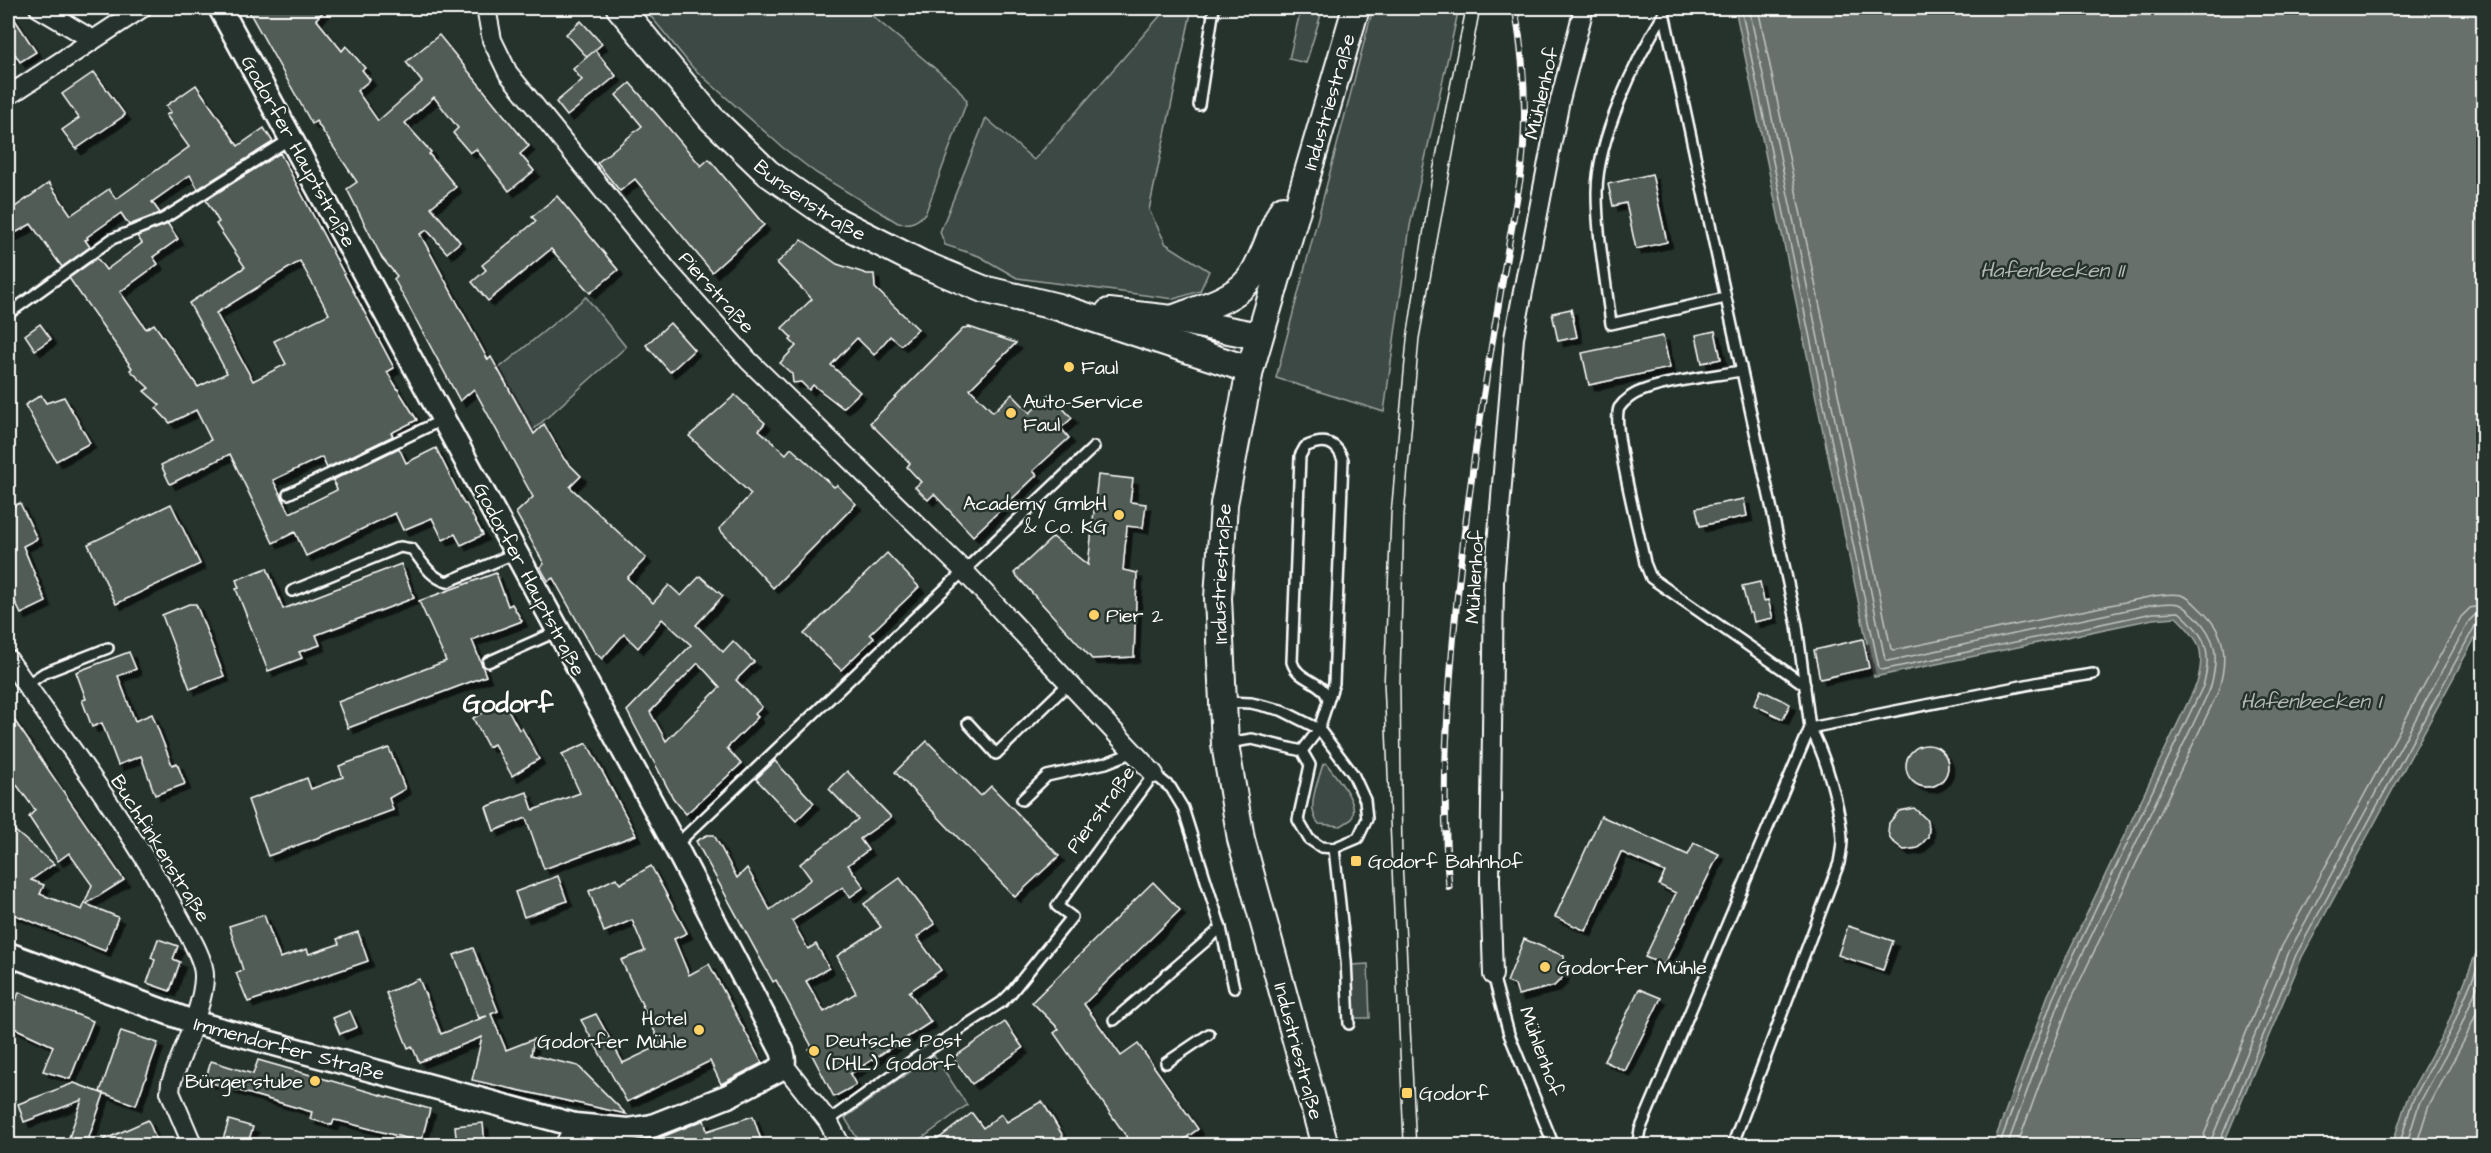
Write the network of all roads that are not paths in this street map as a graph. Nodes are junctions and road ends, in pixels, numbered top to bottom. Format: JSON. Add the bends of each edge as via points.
{"nodes":[{"id":1,"x":39,"y":8,"type":"edge"},
{"id":2,"x":142,"y":8,"type":"edge"},
{"id":3,"x":220,"y":8,"type":"edge"},
{"id":4,"x":486,"y":8,"type":"edge"},
{"id":5,"x":620,"y":8,"type":"edge"},
{"id":6,"x":1214,"y":8,"type":"edge"},
{"id":7,"x":1356,"y":8,"type":"edge"},
{"id":8,"x":1584,"y":8,"type":"edge"},
{"id":9,"x":1664,"y":11,"type":"edge"},
{"id":10,"x":93,"y":40,"type":"junction"},
{"id":11,"x":8,"y":96,"type":"edge"},
{"id":12,"x":1199,"y":105,"type":"dead end"},
{"id":13,"x":292,"y":138,"type":"junction"},
{"id":14,"x":1307,"y":167,"type":"junction"},
{"id":15,"x":1725,"y":298,"type":"junction"},
{"id":16,"x":1058,"y":307,"type":"junction"},
{"id":17,"x":8,"y":314,"type":"edge"},
{"id":18,"x":1172,"y":319,"type":"junction"},
{"id":19,"x":1259,"y":336,"type":"junction"},
{"id":20,"x":1250,"y":370,"type":"junction"},
{"id":21,"x":1740,"y":371,"type":"junction"},
{"id":22,"x":444,"y":419,"type":"junction"},
{"id":23,"x":1094,"y":447,"type":"dead end"},
{"id":24,"x":288,"y":494,"type":"dead end"},
{"id":25,"x":516,"y":553,"type":"junction"},
{"id":26,"x":963,"y":570,"type":"junction"},
{"id":27,"x":292,"y":591,"type":"dead end"},
{"id":28,"x":558,"y":631,"type":"junction"},
{"id":29,"x":108,"y":648,"type":"dead end"},
{"id":30,"x":8,"y":659,"type":"edge"},
{"id":31,"x":488,"y":662,"type":"dead end"},
{"id":32,"x":2093,"y":674,"type":"dead end"},
{"id":33,"x":1069,"y":683,"type":"junction"},
{"id":34,"x":26,"y":685,"type":"junction"},
{"id":35,"x":1805,"y":685,"type":"junction"},
{"id":36,"x":1328,"y":700,"type":"junction"},
{"id":37,"x":1221,"y":702,"type":"junction"},
{"id":38,"x":968,"y":723,"type":"dead end"},
{"id":39,"x":1810,"y":728,"type":"junction"},
{"id":40,"x":1319,"y":729,"type":"junction"},
{"id":41,"x":1225,"y":744,"type":"junction"},
{"id":42,"x":1302,"y":751,"type":"junction"},
{"id":43,"x":1134,"y":752,"type":"junction"},
{"id":44,"x":1154,"y":774,"type":"junction"},
{"id":45,"x":1022,"y":800,"type":"dead end"},
{"id":46,"x":675,"y":846,"type":"junction"},
{"id":47,"x":1334,"y":848,"type":"junction"},
{"id":48,"x":1221,"y":928,"type":"junction"},
{"id":49,"x":8,"y":954,"type":"edge"},
{"id":50,"x":1493,"y":975,"type":"joint"},
{"id":51,"x":1234,"y":988,"type":"dead end"},
{"id":52,"x":1114,"y":1020,"type":"dead end"},
{"id":53,"x":193,"y":1022,"type":"junction"},
{"id":54,"x":1349,"y":1024,"type":"dead end"},
{"id":55,"x":1209,"y":1034,"type":"dead end"},
{"id":56,"x":1166,"y":1063,"type":"dead end"},
{"id":57,"x":784,"y":1065,"type":"junction"},
{"id":58,"x":828,"y":1121,"type":"junction"},
{"id":59,"x":575,"y":1125,"type":"junction"},
{"id":60,"x":193,"y":1146,"type":"edge"},
{"id":61,"x":564,"y":1146,"type":"edge"},
{"id":62,"x":841,"y":1146,"type":"edge"},
{"id":63,"x":1325,"y":1146,"type":"edge"},
{"id":64,"x":1554,"y":1146,"type":"edge"},
{"id":65,"x":1637,"y":1146,"type":"edge"},
{"id":66,"x":1732,"y":1146,"type":"edge"}],
"edges":[{"from":1,"to":10,"type":"street"},
{"from":2,"to":10,"type":"street"},
{"from":3,"to":13,"type":"street","name":"Godorfer Hauptstraße"},
{"from":4,"to":26,"type":"street","name":"Pierstraße","via":[[492,40],[508,73],[669,272],[749,362]]},
{"from":5,"to":16,"type":"main road","name":"Bunsenstraße","via":[[711,118],[768,173],[837,221],[920,263],[983,289]]},
{"from":6,"to":12,"type":"lane"},
{"from":7,"to":14,"type":"main road","name":"Industriestraße"},
{"from":8,"to":50,"type":"street","name":"Mühlenhof","via":[[1560,100],[1514,338],[1494,582],[1490,880]]},
{"from":9,"to":15,"type":"lane"},
{"from":9,"to":15,"type":"lane","via":[[1623,94],[1601,158],[1597,192],[1611,324]]},
{"from":10,"to":11,"type":"street"},
{"from":13,"to":17,"type":"lane","via":[[163,219],[112,239]]},
{"from":13,"to":22,"type":"street","name":"Godorfer Hauptstraße"},
{"from":14,"to":18,"type":"main road","name":"Bunsenstraße","via":[[1278,217],[1251,278],[1225,298]]},
{"from":14,"to":19,"type":"main road","name":"Industriestraße"},
{"from":15,"to":21,"type":"lane"},
{"from":16,"to":18,"type":"main road","name":"Bunsenstraße"},
{"from":16,"to":20,"type":"main road","name":"Bunsenstraße"},
{"from":18,"to":19,"type":"main road","name":"Bunsenstraße"},
{"from":19,"to":20,"type":"main road","name":"Industriestraße"},
{"from":20,"to":37,"type":"main road","name":"Industriestraße","via":[[1224,504],[1218,598]]},
{"from":21,"to":35,"type":"lane","via":[[1797,625]]},
{"from":21,"to":35,"type":"lane","via":[[1639,391],[1629,397],[1618,416],[1622,452],[1651,578]]},
{"from":22,"to":24,"type":"lane"},
{"from":22,"to":25,"type":"street","name":"Godorfer Hauptstraße"},
{"from":23,"to":26,"type":"lane"},
{"from":25,"to":27,"type":"lane","via":[[447,582],[430,573],[412,549],[400,548]]},
{"from":25,"to":28,"type":"street","name":"Godorfer Hauptstraße"},
{"from":26,"to":33,"type":"street","name":"Pierstraße"},
{"from":26,"to":46,"type":"lane"},
{"from":28,"to":31,"type":"lane"},
{"from":28,"to":46,"type":"street","name":"Godorfer Hauptstraße"},
{"from":29,"to":34,"type":"lane","via":[[44,673]]},
{"from":30,"to":34,"type":"street","name":"Buchfinkenstraße"},
{"from":32,"to":39,"type":"lane"},
{"from":33,"to":38,"type":"lane","via":[[996,754]]},
{"from":33,"to":43,"type":"street","name":"Pierstraße"},
{"from":34,"to":53,"type":"street","name":"Buchfinkenstraße","via":[[156,874],[195,947],[205,973],[202,998]]},
{"from":35,"to":39,"type":"lane"},
{"from":36,"to":36,"type":"lane","via":[[1334,683],[1343,460],[1340,450],[1331,443],[1316,442],[1305,447],[1300,456],[1292,662],[1297,672],[1325,690]]},
{"from":36,"to":40,"type":"lane"},
{"from":37,"to":40,"type":"lane","via":[[1281,710]]},
{"from":37,"to":41,"type":"main road","name":"Industriestraße"},
{"from":39,"to":65,"type":"lane","via":[[1640,1130]]},
{"from":39,"to":66,"type":"lane","via":[[1820,745],[1840,821],[1839,863]]},
{"from":40,"to":42,"type":"lane"},
{"from":40,"to":47,"type":"lane","via":[[1353,774],[1365,800],[1367,819],[1358,838]]},
{"from":41,"to":42,"type":"lane","via":[[1252,739]]},
{"from":41,"to":63,"type":"main road","name":"Industriestraße","via":[[1241,839]]},
{"from":42,"to":47,"type":"lane","via":[[1310,765],[1298,820],[1309,839]]},
{"from":43,"to":44,"type":"street","name":"Pierstraße"},
{"from":43,"to":45,"type":"lane","via":[[1106,763],[1047,776]]},
{"from":44,"to":48,"type":"lane","via":[[1171,788],[1183,808]]},
{"from":44,"to":58,"type":"lane","name":"Pierstraße","via":[[1057,906],[1072,917],[1002,1002]]},
{"from":46,"to":57,"type":"street","name":"Godorfer Hauptstraße","via":[[782,1051]]},
{"from":47,"to":54,"type":"lane"},
{"from":48,"to":51,"type":"lane"},
{"from":48,"to":52,"type":"lane"},
{"from":49,"to":53,"type":"street","name":"Immendorfer Straße"},
{"from":50,"to":64,"type":"lane","name":"Mühlenhof","via":[[1509,1034]]},
{"from":53,"to":59,"type":"street","name":"Immendorfer Straße"},
{"from":53,"to":60,"type":"street","name":"Buchfinkenstraße","via":[[170,1092]]},
{"from":55,"to":56,"type":"lane"},
{"from":57,"to":58,"type":"street","name":"Godorfer Hauptstraße"},
{"from":57,"to":59,"type":"street","name":"Immendorfer Straße","via":[[728,1096],[652,1126],[628,1130]]},
{"from":58,"to":62,"type":"street","name":"Godorfer Hauptstraße"},
{"from":59,"to":61,"type":"street"}]}
